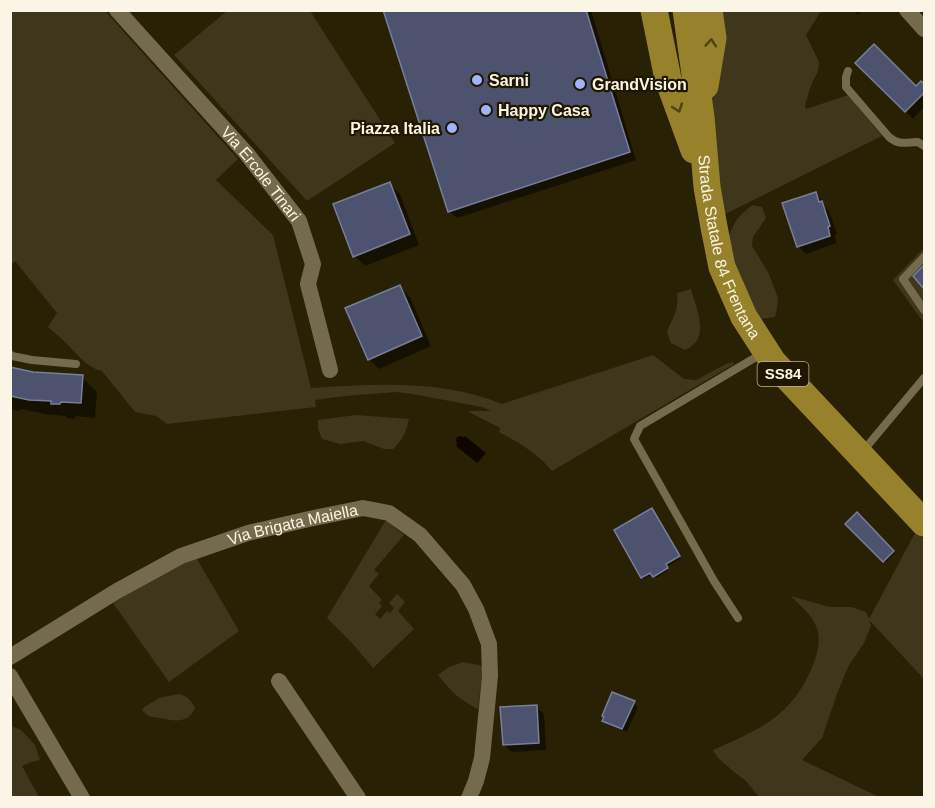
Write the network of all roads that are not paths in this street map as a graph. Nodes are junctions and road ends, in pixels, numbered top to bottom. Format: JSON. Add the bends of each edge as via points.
{"nodes":[{"id":1,"x":117,"y":10,"type":"edge"},
{"id":2,"x":654,"y":10,"type":"edge"},
{"id":3,"x":686,"y":10,"type":"edge"},
{"id":4,"x":709,"y":10,"type":"edge"},
{"id":5,"x":907,"y":10,"type":"edge"},
{"id":6,"x":924,"y":29,"type":"edge"},
{"id":7,"x":849,"y":71,"type":"dead end"},
{"id":8,"x":700,"y":117,"type":"junction"},
{"id":9,"x":924,"y":146,"type":"edge"},
{"id":10,"x":707,"y":187,"type":"junction"},
{"id":11,"x":924,"y":257,"type":"edge"},
{"id":12,"x":924,"y":310,"type":"edge"},
{"id":13,"x":766,"y":351,"type":"junction"},
{"id":14,"x":11,"y":356,"type":"edge"},
{"id":15,"x":76,"y":364,"type":"dead end"},
{"id":16,"x":330,"y":370,"type":"dead end"},
{"id":17,"x":924,"y":378,"type":"edge"},
{"id":18,"x":860,"y":456,"type":"junction"},
{"id":19,"x":924,"y":523,"type":"edge"},
{"id":20,"x":738,"y":618,"type":"dead end"},
{"id":21,"x":10,"y":657,"type":"edge"},
{"id":22,"x":10,"y":676,"type":"edge"},
{"id":23,"x":279,"y":681,"type":"dead end"},
{"id":24,"x":82,"y":798,"type":"edge"},
{"id":25,"x":358,"y":798,"type":"edge"},
{"id":26,"x":469,"y":798,"type":"edge"}],
"edges":[{"from":1,"to":16,"type":"street","name":"Via Ercole Tinari","via":[[247,154],[299,221],[313,264],[308,284]]},
{"from":2,"to":10,"type":"main road","one_way":true,"via":[[668,79]]},
{"from":3,"to":8,"type":"main road","name":"Strada Statale 84 Frentana","number":"SS84"},
{"from":8,"to":4,"type":"main road","one_way":true,"via":[[713,38]]},
{"from":5,"to":6,"type":"street"},
{"from":7,"to":9,"type":"lane","via":[[846,87],[889,137],[902,144],[918,142]]},
{"from":8,"to":10,"type":"main road","name":"Strada Statale 84 Frentana","number":"SS84"},
{"from":10,"to":13,"type":"main road","name":"Strada Statale 84 Frentana","number":"SS84","via":[[722,267],[744,317]]},
{"from":11,"to":12,"type":"lane","via":[[903,279]]},
{"from":13,"to":18,"type":"main road","name":"Strada Statale 84 Frentana","number":"SS84"},
{"from":13,"to":20,"type":"lane","via":[[640,426],[634,439]]},
{"from":14,"to":15,"type":"lane"},
{"from":17,"to":18,"type":"lane"},
{"from":18,"to":19,"type":"main road","name":"Strada Statale 84 Frentana","number":"SS84"},
{"from":21,"to":26,"type":"street","name":"Via Brigata Maiella","via":[[181,556],[248,533],[309,519],[363,508],[389,513],[420,535],[463,585],[489,644],[482,758]]},
{"from":22,"to":24,"type":"street"},
{"from":23,"to":25,"type":"street"}]}
